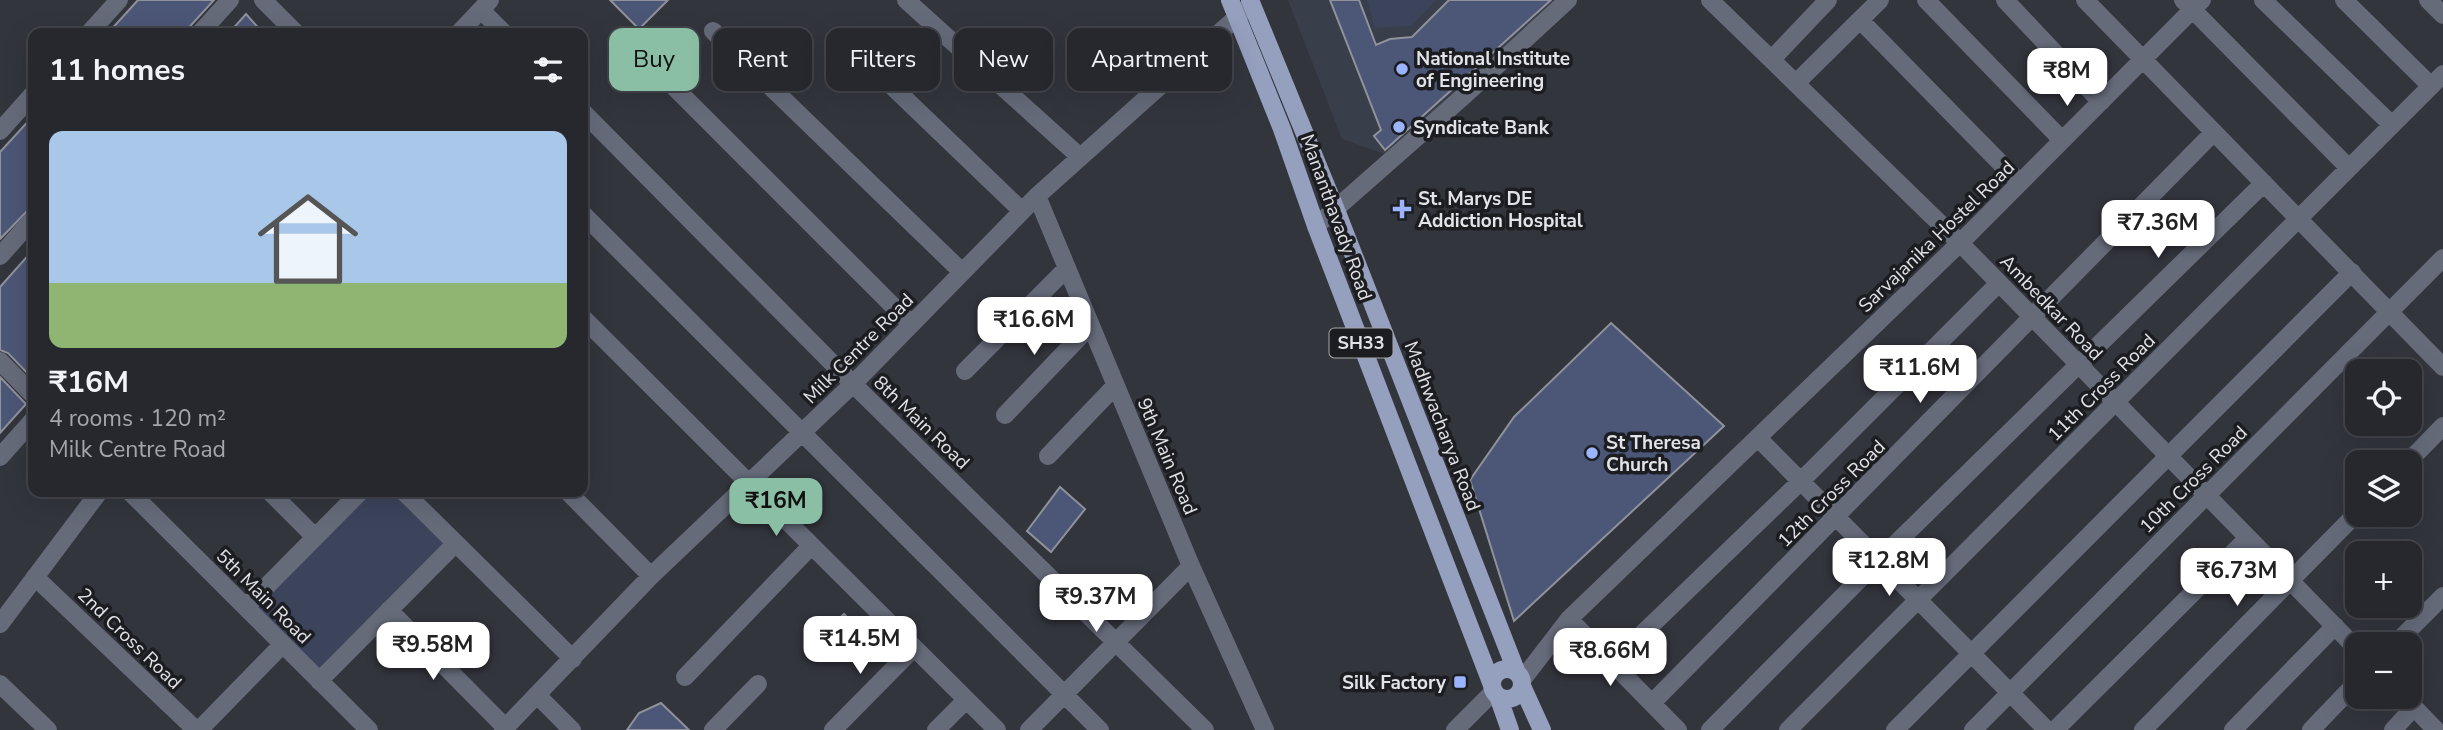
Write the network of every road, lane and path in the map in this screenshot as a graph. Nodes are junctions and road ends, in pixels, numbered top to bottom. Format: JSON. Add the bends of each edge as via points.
{"nodes":[{"id":1,"x":119,"y":0,"type":"edge"},
{"id":2,"x":230,"y":0,"type":"edge"},
{"id":3,"x":263,"y":0,"type":"edge"},
{"id":4,"x":906,"y":0,"type":"edge"},
{"id":5,"x":1568,"y":0,"type":"edge"},
{"id":6,"x":1710,"y":0,"type":"edge"},
{"id":7,"x":1828,"y":0,"type":"edge"},
{"id":8,"x":1880,"y":0,"type":"edge"},
{"id":9,"x":1926,"y":0,"type":"edge"},
{"id":10,"x":2005,"y":0,"type":"edge"},
{"id":11,"x":2085,"y":0,"type":"edge"},
{"id":12,"x":2263,"y":0,"type":"edge"},
{"id":13,"x":2344,"y":0,"type":"edge"},
{"id":14,"x":2428,"y":0,"type":"edge"},
{"id":15,"x":1251,"y":2,"type":"edge"},
{"id":16,"x":2192,"y":3,"type":"edge"},
{"id":17,"x":486,"y":5,"type":"edge"},
{"id":18,"x":1233,"y":8,"type":"edge"},
{"id":19,"x":2443,"y":15,"type":"edge"},
{"id":20,"x":1860,"y":20,"type":"junction"},
{"id":21,"x":94,"y":28,"type":"edge"},
{"id":22,"x":205,"y":28,"type":"edge"},
{"id":23,"x":291,"y":28,"type":"edge"},
{"id":24,"x":464,"y":28,"type":"edge"},
{"id":25,"x":501,"y":28,"type":"edge"},
{"id":26,"x":1772,"y":59,"type":"junction"},
{"id":27,"x":2143,"y":59,"type":"junction"},
{"id":28,"x":2437,"y":80,"type":"edge"},
{"id":29,"x":1796,"y":83,"type":"junction"},
{"id":30,"x":678,"y":91,"type":"edge"},
{"id":31,"x":776,"y":91,"type":"edge"},
{"id":32,"x":897,"y":91,"type":"edge"},
{"id":33,"x":28,"y":100,"type":"edge"},
{"id":34,"x":2101,"y":102,"type":"junction"},
{"id":35,"x":588,"y":117,"type":"edge"},
{"id":36,"x":2392,"y":125,"type":"junction"},
{"id":37,"x":0,"y":131,"type":"edge"},
{"id":38,"x":2214,"y":132,"type":"junction"},
{"id":39,"x":2062,"y":141,"type":"junction"},
{"id":40,"x":1079,"y":156,"type":"junction"},
{"id":41,"x":2349,"y":168,"type":"junction"},
{"id":42,"x":2264,"y":183,"type":"junction"},
{"id":43,"x":2020,"y":184,"type":"junction"},
{"id":44,"x":1037,"y":196,"type":"junction"},
{"id":45,"x":1336,"y":210,"type":"junction"},
{"id":46,"x":1022,"y":211,"type":"junction"},
{"id":47,"x":2299,"y":218,"type":"junction"},
{"id":48,"x":588,"y":219,"type":"edge"},
{"id":49,"x":28,"y":225,"type":"edge"},
{"id":50,"x":1317,"y":226,"type":"junction"},
{"id":51,"x":1960,"y":243,"type":"junction"},
{"id":52,"x":0,"y":256,"type":"edge"},
{"id":53,"x":2443,"y":258,"type":"edge"},
{"id":54,"x":1067,"y":268,"type":"junction"},
{"id":55,"x":962,"y":272,"type":"junction"},
{"id":56,"x":2351,"y":272,"type":"junction"},
{"id":57,"x":1999,"y":283,"type":"junction"},
{"id":58,"x":2390,"y":312,"type":"junction"},
{"id":59,"x":2033,"y":318,"type":"junction"},
{"id":60,"x":911,"y":324,"type":"junction"},
{"id":61,"x":1091,"y":326,"type":"junction"},
{"id":62,"x":588,"y":331,"type":"edge"},
{"id":63,"x":0,"y":361,"type":"edge"},
{"id":64,"x":2078,"y":364,"type":"junction"},
{"id":65,"x":2443,"y":367,"type":"edge"},
{"id":66,"x":965,"y":371,"type":"dead end"},
{"id":67,"x":853,"y":384,"type":"junction"},
{"id":68,"x":1116,"y":385,"type":"junction"},
{"id":69,"x":28,"y":390,"type":"edge"},
{"id":70,"x":2116,"y":402,"type":"junction"},
{"id":71,"x":1005,"y":415,"type":"dead end"},
{"id":72,"x":28,"y":426,"type":"edge"},
{"id":73,"x":2443,"y":426,"type":"edge"},
{"id":74,"x":801,"y":434,"type":"junction"},
{"id":75,"x":1758,"y":438,"type":"junction"},
{"id":76,"x":2420,"y":450,"type":"edge"},
{"id":77,"x":2167,"y":455,"type":"junction"},
{"id":78,"x":1048,"y":456,"type":"dead end"},
{"id":79,"x":0,"y":457,"type":"edge"},
{"id":80,"x":1801,"y":481,"type":"junction"},
{"id":81,"x":748,"y":484,"type":"junction"},
{"id":82,"x":2207,"y":496,"type":"junction"},
{"id":83,"x":95,"y":497,"type":"edge"},
{"id":84,"x":135,"y":497,"type":"edge"},
{"id":85,"x":275,"y":497,"type":"edge"},
{"id":86,"x":355,"y":497,"type":"edge"},
{"id":87,"x":409,"y":497,"type":"edge"},
{"id":88,"x":425,"y":497,"type":"edge"},
{"id":89,"x":573,"y":497,"type":"edge"},
{"id":90,"x":417,"y":505,"type":"junction"},
{"id":91,"x":1836,"y":517,"type":"junction"},
{"id":92,"x":2345,"y":525,"type":"edge"},
{"id":93,"x":315,"y":537,"type":"junction"},
{"id":94,"x":2248,"y":538,"type":"junction"},
{"id":95,"x":454,"y":544,"type":"junction"},
{"id":96,"x":811,"y":546,"type":"junction"},
{"id":97,"x":1878,"y":561,"type":"junction"},
{"id":98,"x":1191,"y":566,"type":"junction"},
{"id":99,"x":651,"y":576,"type":"junction"},
{"id":100,"x":35,"y":577,"type":"junction"},
{"id":101,"x":2290,"y":581,"type":"junction"},
{"id":102,"x":2443,"y":596,"type":"edge"},
{"id":103,"x":1918,"y":600,"type":"junction"},
{"id":104,"x":246,"y":607,"type":"junction"},
{"id":105,"x":389,"y":610,"type":"junction"},
{"id":106,"x":1569,"y":620,"type":"junction"},
{"id":107,"x":0,"y":624,"type":"edge"},
{"id":108,"x":2335,"y":626,"type":"junction"},
{"id":109,"x":2407,"y":632,"type":"edge"},
{"id":110,"x":2345,"y":636,"type":"edge"},
{"id":111,"x":1116,"y":641,"type":"junction"},
{"id":112,"x":283,"y":644,"type":"junction"},
{"id":113,"x":914,"y":648,"type":"junction"},
{"id":114,"x":1971,"y":651,"type":"junction"},
{"id":115,"x":573,"y":659,"type":"junction"},
{"id":116,"x":1612,"y":663,"type":"junction"},
{"id":117,"x":685,"y":677,"type":"dead end"},
{"id":118,"x":1520,"y":679,"type":"junction"},
{"id":119,"x":319,"y":681,"type":"junction"},
{"id":120,"x":0,"y":684,"type":"edge"},
{"id":121,"x":758,"y":684,"type":"dead end"},
{"id":122,"x":1495,"y":691,"type":"junction"},
{"id":123,"x":2010,"y":693,"type":"junction"},
{"id":124,"x":1064,"y":694,"type":"junction"},
{"id":125,"x":537,"y":695,"type":"junction"},
{"id":126,"x":2345,"y":695,"type":"edge"},
{"id":127,"x":966,"y":700,"type":"junction"},
{"id":128,"x":1652,"y":704,"type":"junction"},
{"id":129,"x":2404,"y":709,"type":"edge"},
{"id":130,"x":2415,"y":709,"type":"edge"},
{"id":131,"x":504,"y":729,"type":"edge"},
{"id":132,"x":48,"y":730,"type":"edge"},
{"id":133,"x":198,"y":730,"type":"edge"},
{"id":134,"x":369,"y":730,"type":"edge"},
{"id":135,"x":572,"y":730,"type":"edge"},
{"id":136,"x":713,"y":730,"type":"edge"},
{"id":137,"x":833,"y":730,"type":"edge"},
{"id":138,"x":936,"y":730,"type":"edge"},
{"id":139,"x":996,"y":730,"type":"edge"},
{"id":140,"x":1029,"y":730,"type":"edge"},
{"id":141,"x":1100,"y":730,"type":"edge"},
{"id":142,"x":1205,"y":730,"type":"edge"},
{"id":143,"x":1265,"y":730,"type":"edge"},
{"id":144,"x":1455,"y":730,"type":"edge"},
{"id":145,"x":1510,"y":730,"type":"edge"},
{"id":146,"x":1542,"y":730,"type":"edge"},
{"id":147,"x":1678,"y":730,"type":"edge"},
{"id":148,"x":1710,"y":730,"type":"edge"},
{"id":149,"x":1788,"y":730,"type":"edge"},
{"id":150,"x":1895,"y":730,"type":"edge"},
{"id":151,"x":1973,"y":730,"type":"edge"},
{"id":152,"x":2047,"y":730,"type":"edge"},
{"id":153,"x":2055,"y":730,"type":"edge"},
{"id":154,"x":2143,"y":730,"type":"edge"},
{"id":155,"x":2233,"y":730,"type":"edge"},
{"id":156,"x":2311,"y":730,"type":"edge"},
{"id":157,"x":2393,"y":730,"type":"edge"},
{"id":158,"x":2436,"y":730,"type":"edge"}],
"edges":[{"from":1,"to":21,"type":"street"},
{"from":2,"to":22,"type":"street"},
{"from":3,"to":23,"type":"street"},
{"from":4,"to":40,"type":"street"},
{"from":5,"to":45,"type":"street"},
{"from":6,"to":26,"type":"street","name":"Ambedkar Road"},
{"from":7,"to":26,"type":"street"},
{"from":8,"to":20,"type":"street"},
{"from":9,"to":39,"type":"street"},
{"from":10,"to":34,"type":"street"},
{"from":11,"to":27,"type":"street"},
{"from":12,"to":36,"type":"street"},
{"from":13,"to":28,"type":"street"},
{"from":14,"to":19,"type":"street"},
{"from":15,"to":18,"type":"street","name":"Milk Centre Road"},
{"from":15,"to":45,"type":"main road","name":"Madhwacharya Road"},
{"from":16,"to":27,"type":"street","name":"Sarvajanika Hostel Road"},
{"from":16,"to":41,"type":"street"},
{"from":17,"to":24,"type":"street"},
{"from":17,"to":25,"type":"street"},
{"from":18,"to":40,"type":"street","name":"Milk Centre Road"},
{"from":18,"to":50,"type":"main road","name":"Mananthavady Road","number":"SH33"},
{"from":20,"to":29,"type":"street"},
{"from":20,"to":43,"type":"street"},
{"from":26,"to":29,"type":"street","name":"Ambedkar Road"},
{"from":27,"to":34,"type":"street","name":"Sarvajanika Hostel Road"},
{"from":27,"to":38,"type":"street"},
{"from":28,"to":36,"type":"street","name":"11th Cross Road"},
{"from":29,"to":51,"type":"street","name":"Ambedkar Road"},
{"from":30,"to":60,"type":"street"},
{"from":31,"to":55,"type":"street"},
{"from":32,"to":46,"type":"street"},
{"from":33,"to":37,"type":"street"},
{"from":34,"to":39,"type":"street","name":"Sarvajanika Hostel Road"},
{"from":35,"to":67,"type":"street","name":"8th Main Road"},
{"from":36,"to":41,"type":"street","name":"11th Cross Road"},
{"from":38,"to":42,"type":"street"},
{"from":38,"to":59,"type":"street","name":"12th Cross Road"},
{"from":39,"to":43,"type":"street","name":"Sarvajanika Hostel Road"},
{"from":40,"to":44,"type":"street","name":"Milk Centre Road"},
{"from":41,"to":47,"type":"street","name":"11th Cross Road"},
{"from":42,"to":47,"type":"street"},
{"from":42,"to":64,"type":"street"},
{"from":43,"to":51,"type":"street","name":"Sarvajanika Hostel Road"},
{"from":44,"to":46,"type":"street","name":"Milk Centre Road"},
{"from":44,"to":54,"type":"street","name":"9th Main Road"},
{"from":45,"to":50,"type":"street"},
{"from":45,"to":118,"type":"main road","name":"Madhwacharya Road"},
{"from":46,"to":55,"type":"street","name":"Milk Centre Road"},
{"from":47,"to":56,"type":"street"},
{"from":47,"to":70,"type":"street","name":"11th Cross Road"},
{"from":48,"to":74,"type":"street"},
{"from":49,"to":52,"type":"street"},
{"from":50,"to":122,"type":"main road","name":"Mananthavady Road","number":"SH33"},
{"from":51,"to":57,"type":"street","name":"Ambedkar Road"},
{"from":51,"to":75,"type":"street","name":"Sarvajanika Hostel Road"},
{"from":53,"to":58,"type":"street","name":"10th Cross Road"},
{"from":54,"to":61,"type":"street","name":"9th Main Road"},
{"from":54,"to":66,"type":"street"},
{"from":55,"to":60,"type":"street","name":"Milk Centre Road"},
{"from":56,"to":58,"type":"street"},
{"from":56,"to":77,"type":"street"},
{"from":57,"to":59,"type":"street","name":"Ambedkar Road"},
{"from":57,"to":80,"type":"street"},
{"from":58,"to":65,"type":"street"},
{"from":58,"to":82,"type":"street","name":"10th Cross Road"},
{"from":59,"to":64,"type":"street","name":"Ambedkar Road"},
{"from":59,"to":91,"type":"street","name":"12th Cross Road"},
{"from":60,"to":67,"type":"street","name":"Milk Centre Road"},
{"from":61,"to":68,"type":"street","name":"9th Main Road"},
{"from":61,"to":71,"type":"street"},
{"from":62,"to":81,"type":"street"},
{"from":63,"to":69,"type":"street"},
{"from":64,"to":70,"type":"street","name":"Ambedkar Road"},
{"from":64,"to":97,"type":"street"},
{"from":67,"to":74,"type":"street","name":"Milk Centre Road"},
{"from":67,"to":111,"type":"street","name":"8th Main Road"},
{"from":68,"to":78,"type":"street"},
{"from":68,"to":98,"type":"street","name":"9th Main Road"},
{"from":70,"to":77,"type":"street","name":"Ambedkar Road"},
{"from":70,"to":103,"type":"street","name":"11th Cross Road"},
{"from":72,"to":79,"type":"street"},
{"from":73,"to":76,"type":"street"},
{"from":74,"to":81,"type":"street","name":"Milk Centre Road"},
{"from":74,"to":124,"type":"street"},
{"from":75,"to":80,"type":"street"},
{"from":75,"to":106,"type":"street","name":"Sarvajanika Hostel Road"},
{"from":77,"to":82,"type":"street","name":"Ambedkar Road"},
{"from":77,"to":114,"type":"street"},
{"from":80,"to":91,"type":"street"},
{"from":80,"to":116,"type":"street"},
{"from":81,"to":96,"type":"street"},
{"from":81,"to":99,"type":"street","name":"Milk Centre Road"},
{"from":82,"to":94,"type":"street","name":"Ambedkar Road"},
{"from":82,"to":123,"type":"street","name":"10th Cross Road"},
{"from":83,"to":100,"type":"street"},
{"from":84,"to":104,"type":"street","name":"5th Main Road"},
{"from":85,"to":93,"type":"street"},
{"from":86,"to":93,"type":"street"},
{"from":87,"to":90,"type":"street"},
{"from":88,"to":90,"type":"street"},
{"from":89,"to":99,"type":"street"},
{"from":90,"to":95,"type":"street"},
{"from":91,"to":97,"type":"street"},
{"from":91,"to":128,"type":"street","name":"12th Cross Road"},
{"from":92,"to":101,"type":"street"},
{"from":93,"to":104,"type":"street"},
{"from":94,"to":101,"type":"street","name":"Ambedkar Road"},
{"from":94,"to":153,"type":"street"},
{"from":95,"to":105,"type":"street"},
{"from":95,"to":115,"type":"street"},
{"from":96,"to":113,"type":"street"},
{"from":96,"to":117,"type":"street"},
{"from":97,"to":103,"type":"street"},
{"from":97,"to":148,"type":"street"},
{"from":98,"to":111,"type":"street"},
{"from":98,"to":143,"type":"street","name":"9th Main Road"},
{"from":99,"to":115,"type":"street","name":"Milk Centre Road"},
{"from":100,"to":107,"type":"street"},
{"from":100,"to":133,"type":"street","name":"2nd Cross Road"},
{"from":101,"to":108,"type":"street","name":"Ambedkar Road"},
{"from":101,"to":154,"type":"street"},
{"from":102,"to":109,"type":"street"},
{"from":103,"to":114,"type":"street"},
{"from":103,"to":149,"type":"street","name":"11th Cross Road"},
{"from":104,"to":112,"type":"street","name":"5th Main Road"},
{"from":105,"to":119,"type":"street"},
{"from":105,"to":131,"type":"street"},
{"from":106,"to":116,"type":"street"},
{"from":106,"to":118,"type":"street","name":"Sarvajanika Hostel Road"},
{"from":108,"to":110,"type":"street","name":"Ambedkar Road"},
{"from":108,"to":155,"type":"street"},
{"from":111,"to":124,"type":"street"},
{"from":111,"to":142,"type":"street","name":"8th Main Road"},
{"from":112,"to":119,"type":"street","name":"5th Main Road"},
{"from":112,"to":133,"type":"street"},
{"from":113,"to":127,"type":"street"},
{"from":113,"to":137,"type":"street"},
{"from":114,"to":123,"type":"street"},
{"from":114,"to":150,"type":"street"},
{"from":115,"to":125,"type":"street","name":"Milk Centre Road"},
{"from":116,"to":128,"type":"street"},
{"from":118,"to":122,"type":"main road","via":[[1518,694],[1511,698]]},
{"from":118,"to":122,"type":"main road","via":[[1509,669],[1500,671],[1494,677]]},
{"from":118,"to":146,"type":"main road","name":"Madhwacharya Road"},
{"from":119,"to":134,"type":"street","name":"5th Main Road"},
{"from":120,"to":132,"type":"street"},
{"from":121,"to":136,"type":"street"},
{"from":122,"to":144,"type":"street"},
{"from":122,"to":145,"type":"main road","name":"Mananthavady Road","number":"SH33"},
{"from":123,"to":151,"type":"street","name":"10th Cross Road"},
{"from":123,"to":152,"type":"street"},
{"from":124,"to":140,"type":"street"},
{"from":124,"to":141,"type":"street"},
{"from":125,"to":131,"type":"street","name":"Milk Centre Road"},
{"from":125,"to":135,"type":"street"},
{"from":126,"to":156,"type":"street"},
{"from":127,"to":138,"type":"street"},
{"from":127,"to":139,"type":"street"},
{"from":128,"to":147,"type":"street"},
{"from":129,"to":157,"type":"street"},
{"from":130,"to":158,"type":"street"}]}
